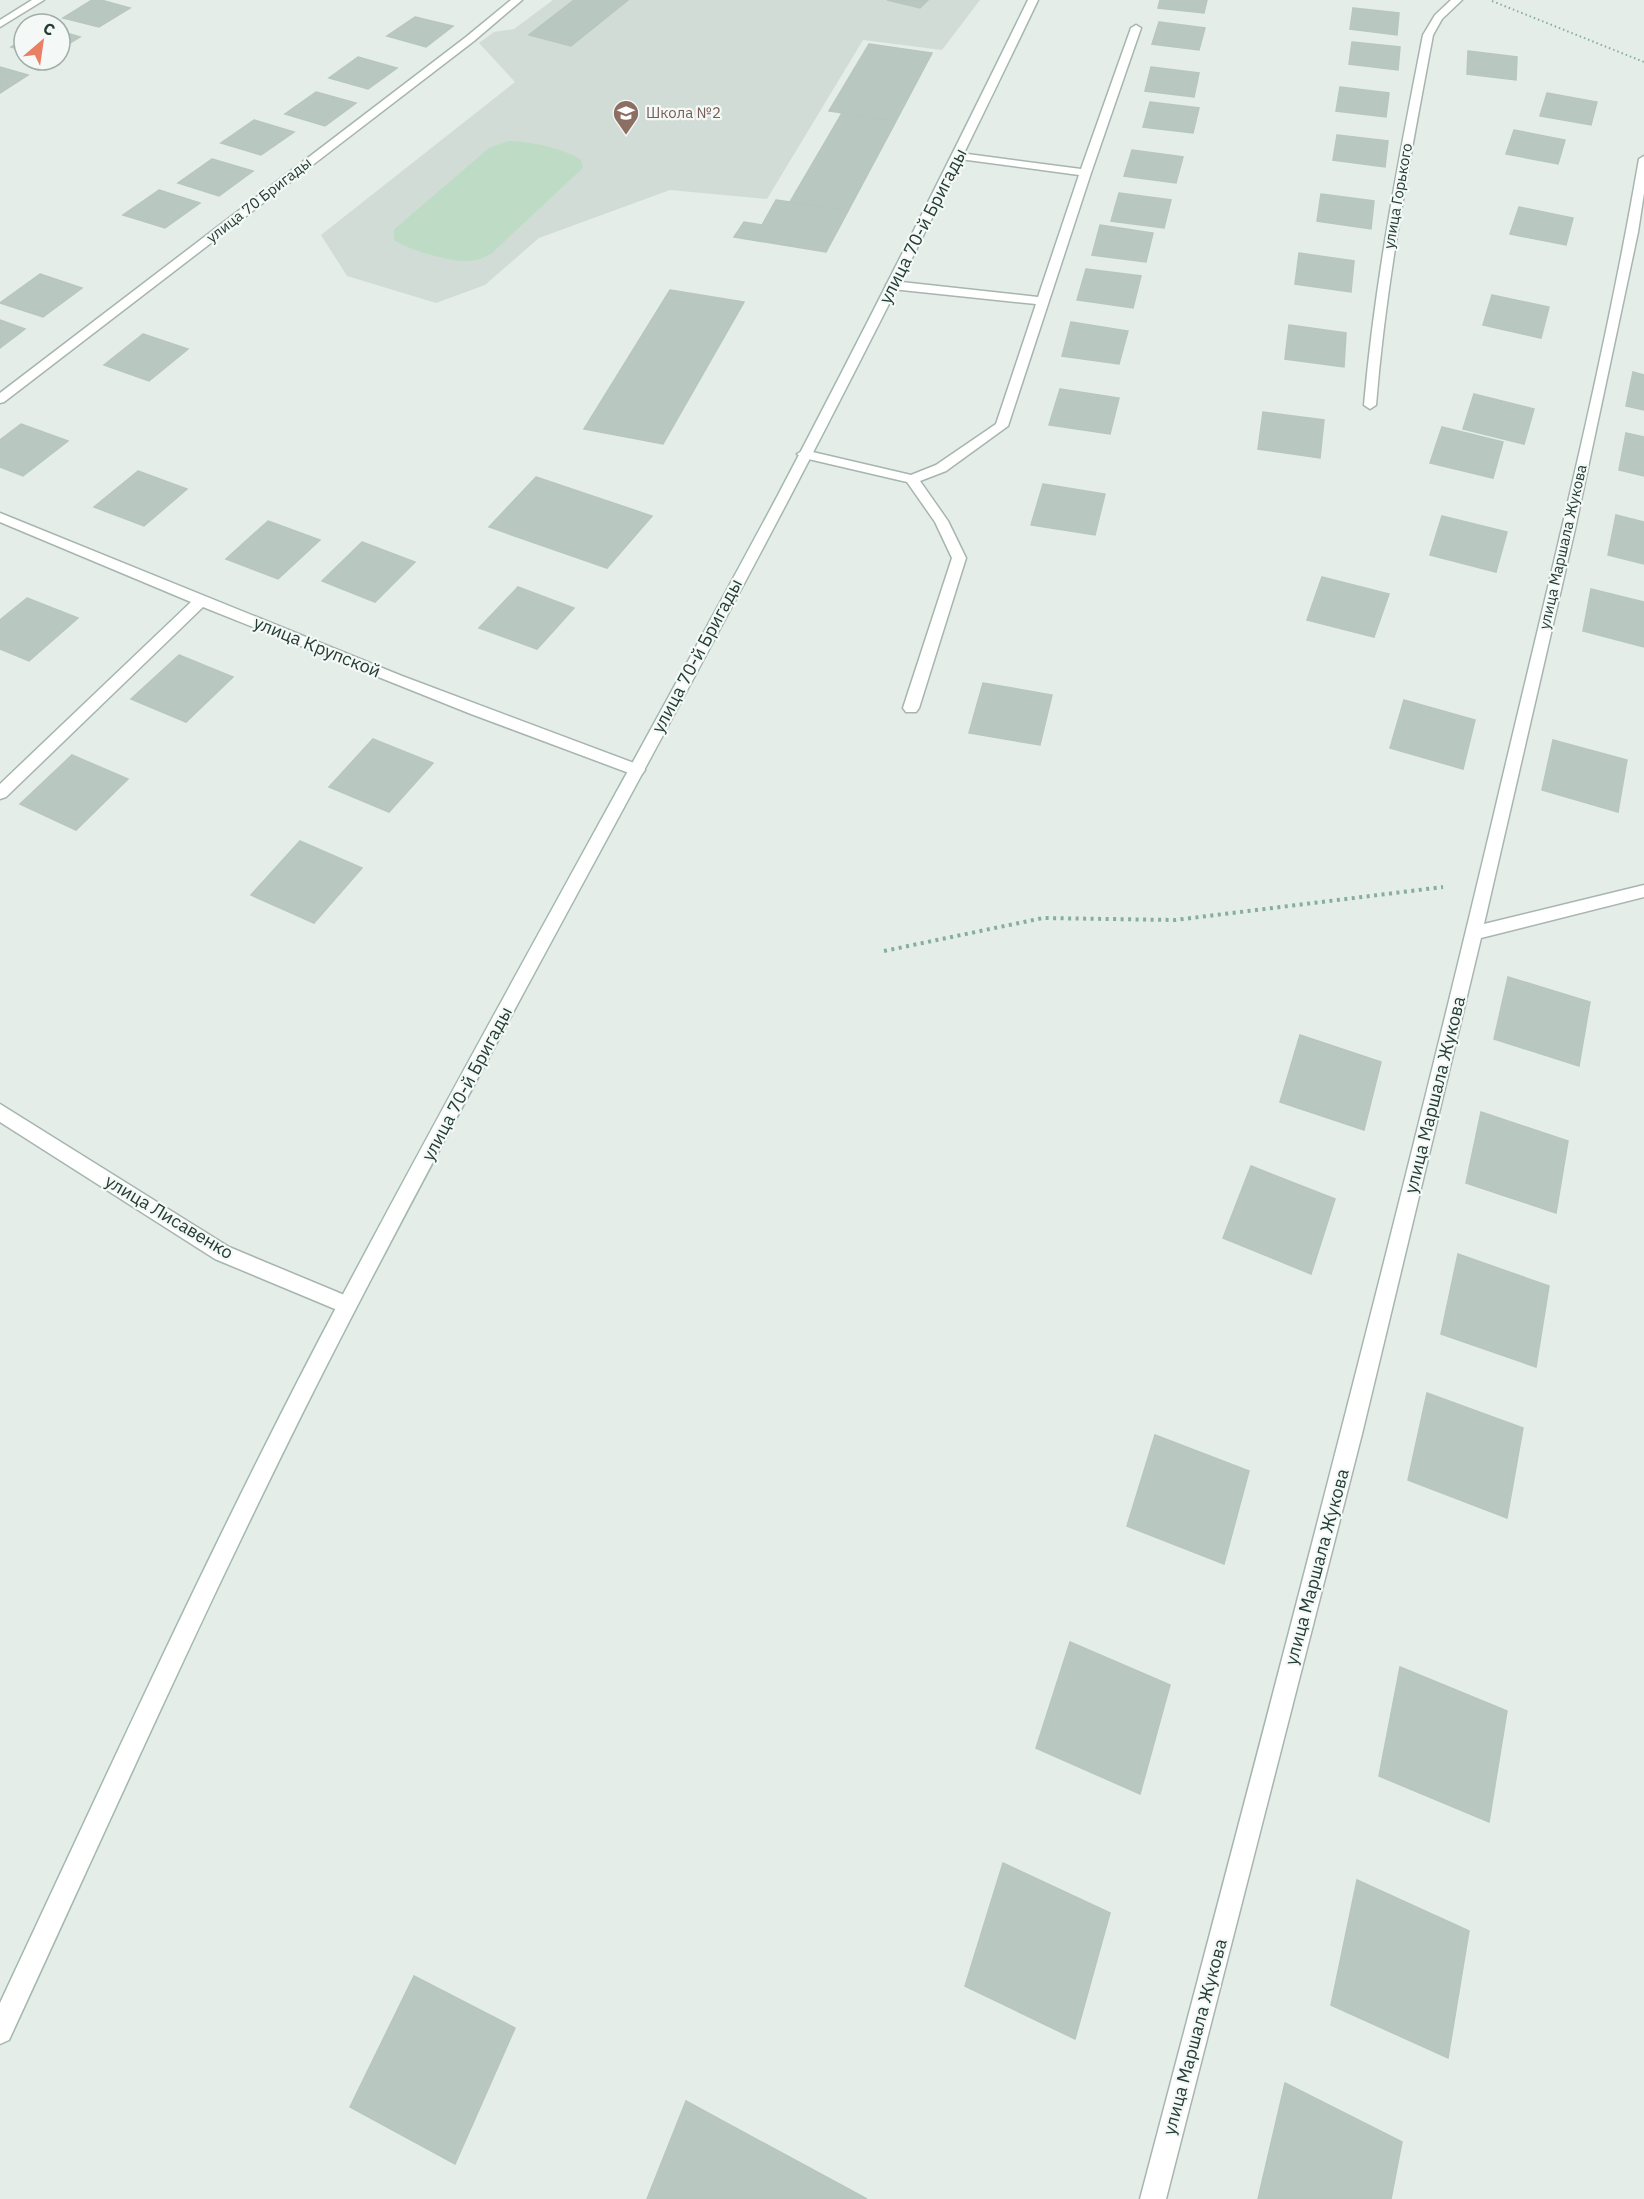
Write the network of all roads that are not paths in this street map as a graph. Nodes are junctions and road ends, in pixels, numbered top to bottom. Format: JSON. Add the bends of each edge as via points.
{"nodes":[{"id":1,"x":39,"y":0,"type":"edge"},
{"id":2,"x":516,"y":0,"type":"edge"},
{"id":3,"x":1033,"y":0,"type":"edge"},
{"id":4,"x":1457,"y":0,"type":"edge"},
{"id":5,"x":0,"y":24,"type":"edge"},
{"id":6,"x":1136,"y":28,"type":"dead end"},
{"id":7,"x":960,"y":156,"type":"junction"},
{"id":8,"x":1644,"y":159,"type":"edge"},
{"id":9,"x":1084,"y":173,"type":"junction"},
{"id":10,"x":892,"y":285,"type":"junction"},
{"id":11,"x":1042,"y":301,"type":"junction"},
{"id":12,"x":0,"y":399,"type":"edge"},
{"id":13,"x":1370,"y":405,"type":"dead end"},
{"id":14,"x":804,"y":454,"type":"junction"},
{"id":15,"x":912,"y":479,"type":"junction"},
{"id":16,"x":0,"y":517,"type":"edge"},
{"id":17,"x":200,"y":600,"type":"junction"},
{"id":18,"x":911,"y":708,"type":"dead end"},
{"id":19,"x":637,"y":770,"type":"junction"},
{"id":20,"x":0,"y":793,"type":"edge"},
{"id":21,"x":1644,"y":891,"type":"edge"},
{"id":22,"x":1474,"y":933,"type":"junction"},
{"id":23,"x":0,"y":1112,"type":"edge"},
{"id":24,"x":347,"y":1305,"type":"junction"},
{"id":25,"x":0,"y":2031,"type":"edge"},
{"id":26,"x":1153,"y":2199,"type":"edge"}],
"edges":[{"from":1,"to":5,"type":"street"},
{"from":2,"to":12,"type":"street","name":"улица 70 Бригады"},
{"from":3,"to":7,"type":"street","name":"улица 70-й Бригады"},
{"from":4,"to":13,"type":"street","name":"улица Горького","via":[[1438,18],[1428,35],[1394,212],[1377,322]]},
{"from":6,"to":9,"type":"street"},
{"from":7,"to":9,"type":"street"},
{"from":7,"to":10,"type":"street","name":"улица 70-й Бригады"},
{"from":8,"to":22,"type":"street","name":"улица Маршала Жукова","via":[[1603,369]]},
{"from":9,"to":11,"type":"street"},
{"from":10,"to":11,"type":"street"},
{"from":10,"to":14,"type":"street","name":"улица 70-й Бригады"},
{"from":11,"to":15,"type":"street","via":[[1002,426],[941,468]]},
{"from":14,"to":15,"type":"street"},
{"from":14,"to":19,"type":"street","name":"улица 70-й Бригады"},
{"from":15,"to":18,"type":"street","via":[[941,521],[959,558]]},
{"from":16,"to":17,"type":"street","name":"улица Крупской"},
{"from":17,"to":19,"type":"street","name":"улица Крупской","via":[[502,721]]},
{"from":17,"to":20,"type":"street"},
{"from":19,"to":24,"type":"street","name":"улица 70-й Бригады"},
{"from":21,"to":22,"type":"street"},
{"from":22,"to":26,"type":"street","name":"улица Маршала Жукова","via":[[1352,1434]]},
{"from":23,"to":24,"type":"street","name":"улица Лисавенко","via":[[222,1253]]},
{"from":24,"to":25,"type":"street","name":"улица 70-й Бригады","via":[[251,1491]]}]}
